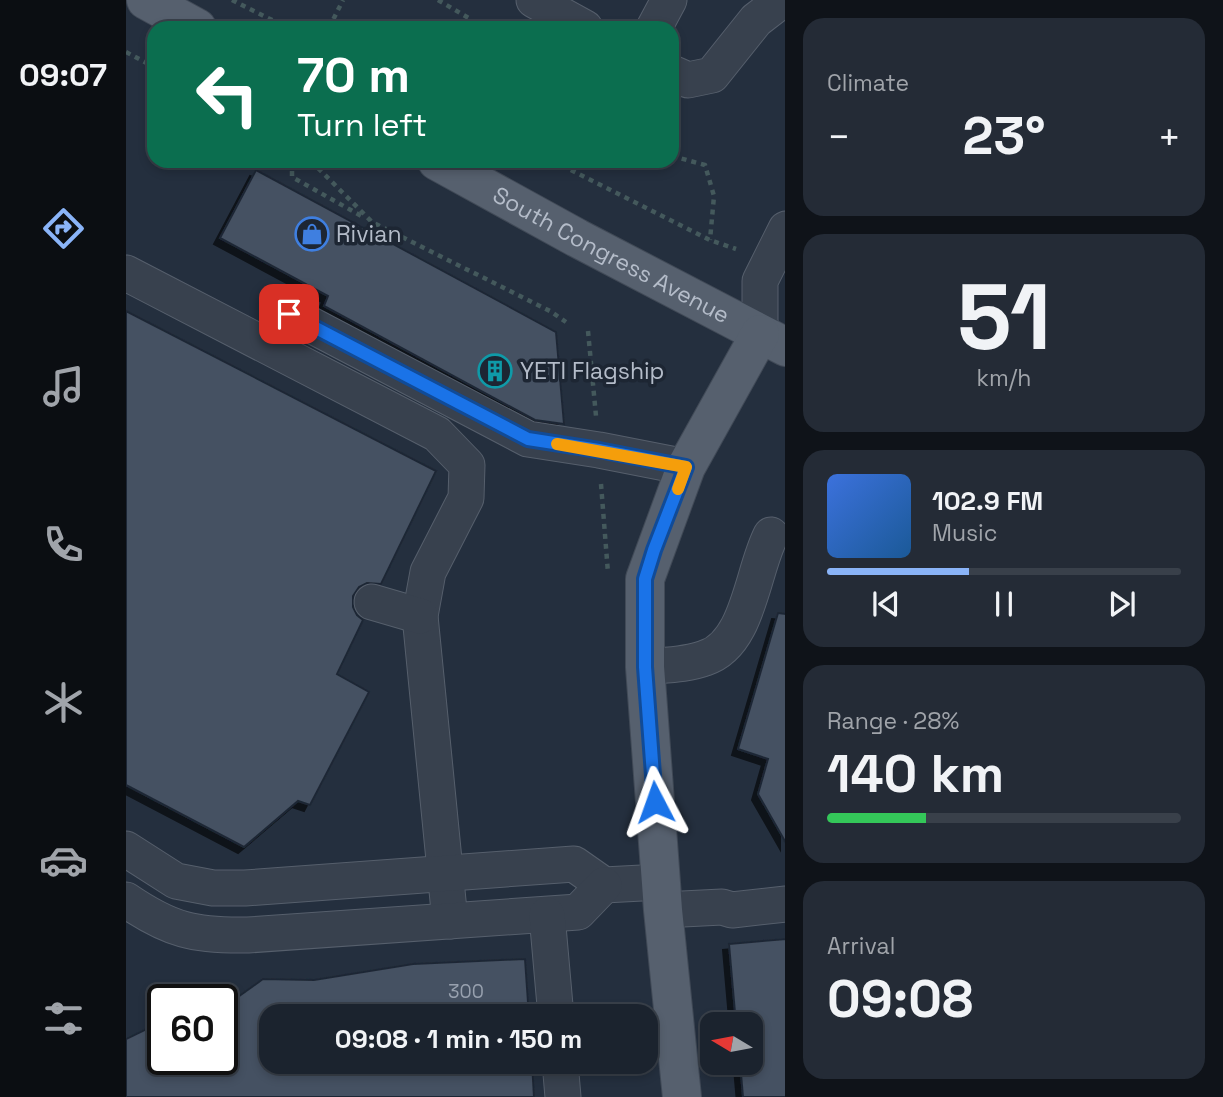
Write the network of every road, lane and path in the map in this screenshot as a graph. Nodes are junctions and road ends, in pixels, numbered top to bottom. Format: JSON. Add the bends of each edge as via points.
{"nodes":[{"id":1,"x":146,"y":0,"type":"edge"},
{"id":2,"x":232,"y":0,"type":"edge"},
{"id":3,"x":343,"y":0,"type":"edge"},
{"id":4,"x":438,"y":0,"type":"edge"},
{"id":5,"x":534,"y":0,"type":"edge"},
{"id":6,"x":669,"y":0,"type":"edge"},
{"id":7,"x":782,"y":0,"type":"edge"},
{"id":8,"x":184,"y":21,"type":"edge"},
{"id":9,"x":274,"y":21,"type":"edge"},
{"id":10,"x":332,"y":21,"type":"edge"},
{"id":11,"x":472,"y":21,"type":"edge"},
{"id":12,"x":572,"y":21,"type":"edge"},
{"id":13,"x":658,"y":21,"type":"edge"},
{"id":14,"x":126,"y":52,"type":"edge"},
{"id":15,"x":147,"y":63,"type":"edge"},
{"id":16,"x":679,"y":76,"type":"edge"},
{"id":17,"x":679,"y":158,"type":"edge"},
{"id":18,"x":292,"y":168,"type":"edge"},
{"id":19,"x":318,"y":168,"type":"edge"},
{"id":20,"x":450,"y":168,"type":"edge"},
{"id":21,"x":567,"y":168,"type":"edge"},
{"id":22,"x":372,"y":222,"type":"junction"},
{"id":23,"x":785,"y":231,"type":"edge"},
{"id":24,"x":710,"y":240,"type":"junction"},
{"id":25,"x":736,"y":249,"type":"dead end"},
{"id":26,"x":126,"y":273,"type":"edge"},
{"id":27,"x":289,"y":314,"type":"dead end"},
{"id":28,"x":566,"y":322,"type":"dead end"},
{"id":29,"x":587,"y":331,"type":"dead end"},
{"id":30,"x":777,"y":332,"type":"edge"},
{"id":31,"x":599,"y":450,"type":"junction"},
{"id":32,"x":686,"y":467,"type":"junction"},
{"id":33,"x":771,"y":536,"type":"dead end"},
{"id":34,"x":608,"y":581,"type":"dead end"},
{"id":35,"x":372,"y":602,"type":"dead end"},
{"id":36,"x":420,"y":616,"type":"junction"},
{"id":37,"x":645,"y":667,"type":"junction"},
{"id":38,"x":126,"y":849,"type":"edge"},
{"id":39,"x":446,"y":874,"type":"junction"},
{"id":40,"x":179,"y":882,"type":"junction"},
{"id":41,"x":604,"y":885,"type":"junction"},
{"id":42,"x":662,"y":896,"type":"junction"},
{"id":43,"x":126,"y":900,"type":"edge"},
{"id":44,"x":785,"y":904,"type":"edge"},
{"id":45,"x":547,"y":915,"type":"junction"},
{"id":46,"x":450,"y":921,"type":"junction"},
{"id":47,"x":166,"y":925,"type":"junction"},
{"id":48,"x":555,"y":1004,"type":"edge"},
{"id":49,"x":561,"y":1074,"type":"edge"},
{"id":50,"x":563,"y":1097,"type":"edge"},
{"id":51,"x":682,"y":1097,"type":"edge"}],
"edges":[{"from":1,"to":8,"type":"main road"},
{"from":2,"to":9,"type":"path"},
{"from":3,"to":10,"type":"path"},
{"from":4,"to":11,"type":"path"},
{"from":5,"to":12,"type":"lane"},
{"from":6,"to":13,"type":"lane"},
{"from":7,"to":16,"type":"lane","via":[[756,20],[712,75],[688,80]]},
{"from":14,"to":15,"type":"path"},
{"from":17,"to":24,"type":"path","via":[[705,165],[714,196]]},
{"from":18,"to":22,"type":"path","via":[[292,177]]},
{"from":19,"to":22,"type":"path"},
{"from":20,"to":30,"type":"main road","name":"South Congress Avenue","via":[[577,238]]},
{"from":21,"to":24,"type":"path"},
{"from":22,"to":28,"type":"path"},
{"from":23,"to":30,"type":"lane","via":[[760,281]]},
{"from":24,"to":25,"type":"path"},
{"from":26,"to":36,"type":"lane","via":[[218,304],[437,433],[467,465],[466,498],[428,572]]},
{"from":27,"to":31,"type":"lane","via":[[528,439]]},
{"from":29,"to":31,"type":"path"},
{"from":30,"to":32,"type":"main road"},
{"from":31,"to":32,"type":"lane"},
{"from":31,"to":34,"type":"path"},
{"from":32,"to":37,"type":"main road","via":[[645,579]]},
{"from":33,"to":37,"type":"lane","via":[[745,613],[726,645],[708,658]]},
{"from":35,"to":36,"type":"lane"},
{"from":36,"to":39,"type":"lane"},
{"from":37,"to":42,"type":"main road"},
{"from":38,"to":40,"type":"lane"},
{"from":39,"to":40,"type":"lane","via":[[245,888]]},
{"from":39,"to":41,"type":"lane","via":[[574,864]]},
{"from":39,"to":46,"type":"lane"},
{"from":40,"to":47,"type":"lane"},
{"from":41,"to":42,"type":"lane"},
{"from":41,"to":45,"type":"lane","via":[[578,912]]},
{"from":42,"to":44,"type":"lane","via":[[732,910]]},
{"from":42,"to":51,"type":"main road"},
{"from":43,"to":47,"type":"lane"},
{"from":45,"to":46,"type":"lane"},
{"from":45,"to":48,"type":"lane"},
{"from":46,"to":47,"type":"lane","via":[[217,936]]},
{"from":49,"to":50,"type":"lane"}]}
